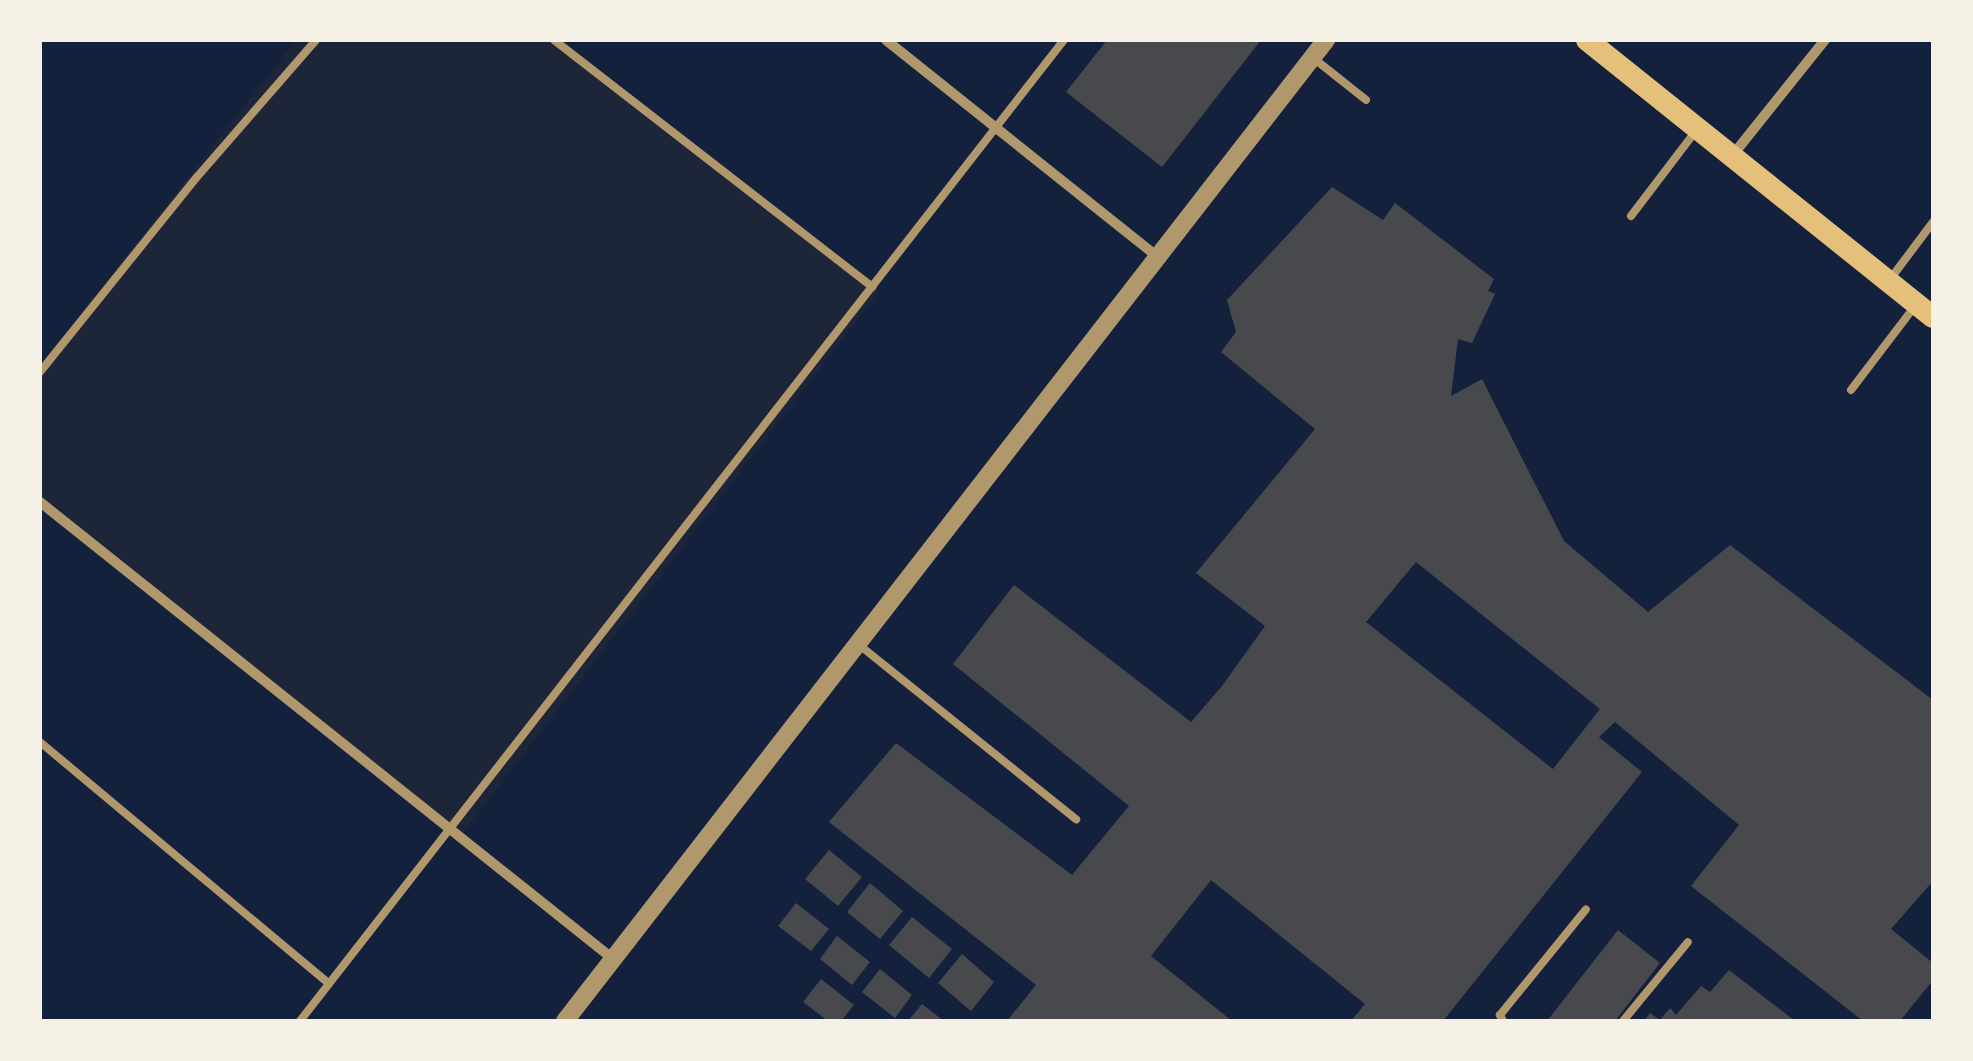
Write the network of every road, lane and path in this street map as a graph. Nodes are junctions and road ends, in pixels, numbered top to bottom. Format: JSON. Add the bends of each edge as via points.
{"nodes":[{"id":1,"x":316,"y":40,"type":"edge"},
{"id":2,"x":554,"y":40,"type":"edge"},
{"id":3,"x":886,"y":40,"type":"edge"},
{"id":4,"x":1064,"y":40,"type":"edge"},
{"id":5,"x":1326,"y":40,"type":"edge"},
{"id":6,"x":1586,"y":40,"type":"edge"},
{"id":7,"x":1826,"y":40,"type":"edge"},
{"id":8,"x":1312,"y":57,"type":"junction"},
{"id":9,"x":1366,"y":100,"type":"dead end"},
{"id":10,"x":995,"y":128,"type":"junction"},
{"id":11,"x":1697,"y":129,"type":"junction"},
{"id":12,"x":1732,"y":156,"type":"junction"},
{"id":13,"x":1631,"y":216,"type":"dead end"},
{"id":14,"x":1933,"y":222,"type":"edge"},
{"id":15,"x":1158,"y":257,"type":"junction"},
{"id":16,"x":1888,"y":282,"type":"junction"},
{"id":17,"x":872,"y":288,"type":"junction"},
{"id":18,"x":1925,"y":310,"type":"edge"},
{"id":19,"x":40,"y":372,"type":"edge"},
{"id":20,"x":1851,"y":390,"type":"dead end"},
{"id":21,"x":40,"y":502,"type":"edge"},
{"id":22,"x":858,"y":644,"type":"junction"},
{"id":23,"x":40,"y":742,"type":"edge"},
{"id":24,"x":1076,"y":819,"type":"dead end"},
{"id":25,"x":450,"y":830,"type":"junction"},
{"id":26,"x":1586,"y":909,"type":"dead end"},
{"id":27,"x":1688,"y":942,"type":"dead end"},
{"id":28,"x":613,"y":959,"type":"junction"},
{"id":29,"x":327,"y":982,"type":"junction"},
{"id":30,"x":300,"y":1021,"type":"edge"},
{"id":31,"x":565,"y":1021,"type":"edge"},
{"id":32,"x":1503,"y":1021,"type":"edge"},
{"id":33,"x":1623,"y":1021,"type":"edge"}],
"edges":[{"from":1,"to":19,"type":"lane"},
{"from":2,"to":17,"type":"lane"},
{"from":3,"to":10,"type":"street"},
{"from":4,"to":10,"type":"lane"},
{"from":5,"to":8,"type":"street"},
{"from":6,"to":11,"type":"highway"},
{"from":7,"to":12,"type":"street"},
{"from":8,"to":9,"type":"lane"},
{"from":8,"to":15,"type":"street"},
{"from":10,"to":15,"type":"street"},
{"from":10,"to":17,"type":"lane"},
{"from":11,"to":12,"type":"highway"},
{"from":11,"to":13,"type":"lane"},
{"from":12,"to":16,"type":"highway"},
{"from":14,"to":16,"type":"lane"},
{"from":15,"to":22,"type":"street"},
{"from":16,"to":18,"type":"highway"},
{"from":17,"to":25,"type":"lane"},
{"from":18,"to":20,"type":"lane"},
{"from":21,"to":25,"type":"street"},
{"from":22,"to":24,"type":"lane"},
{"from":22,"to":28,"type":"street"},
{"from":23,"to":29,"type":"lane"},
{"from":25,"to":28,"type":"street"},
{"from":25,"to":29,"type":"lane"},
{"from":26,"to":32,"type":"lane","via":[[1500,1015]]},
{"from":27,"to":33,"type":"lane"},
{"from":28,"to":31,"type":"street"},
{"from":29,"to":30,"type":"lane"}]}
